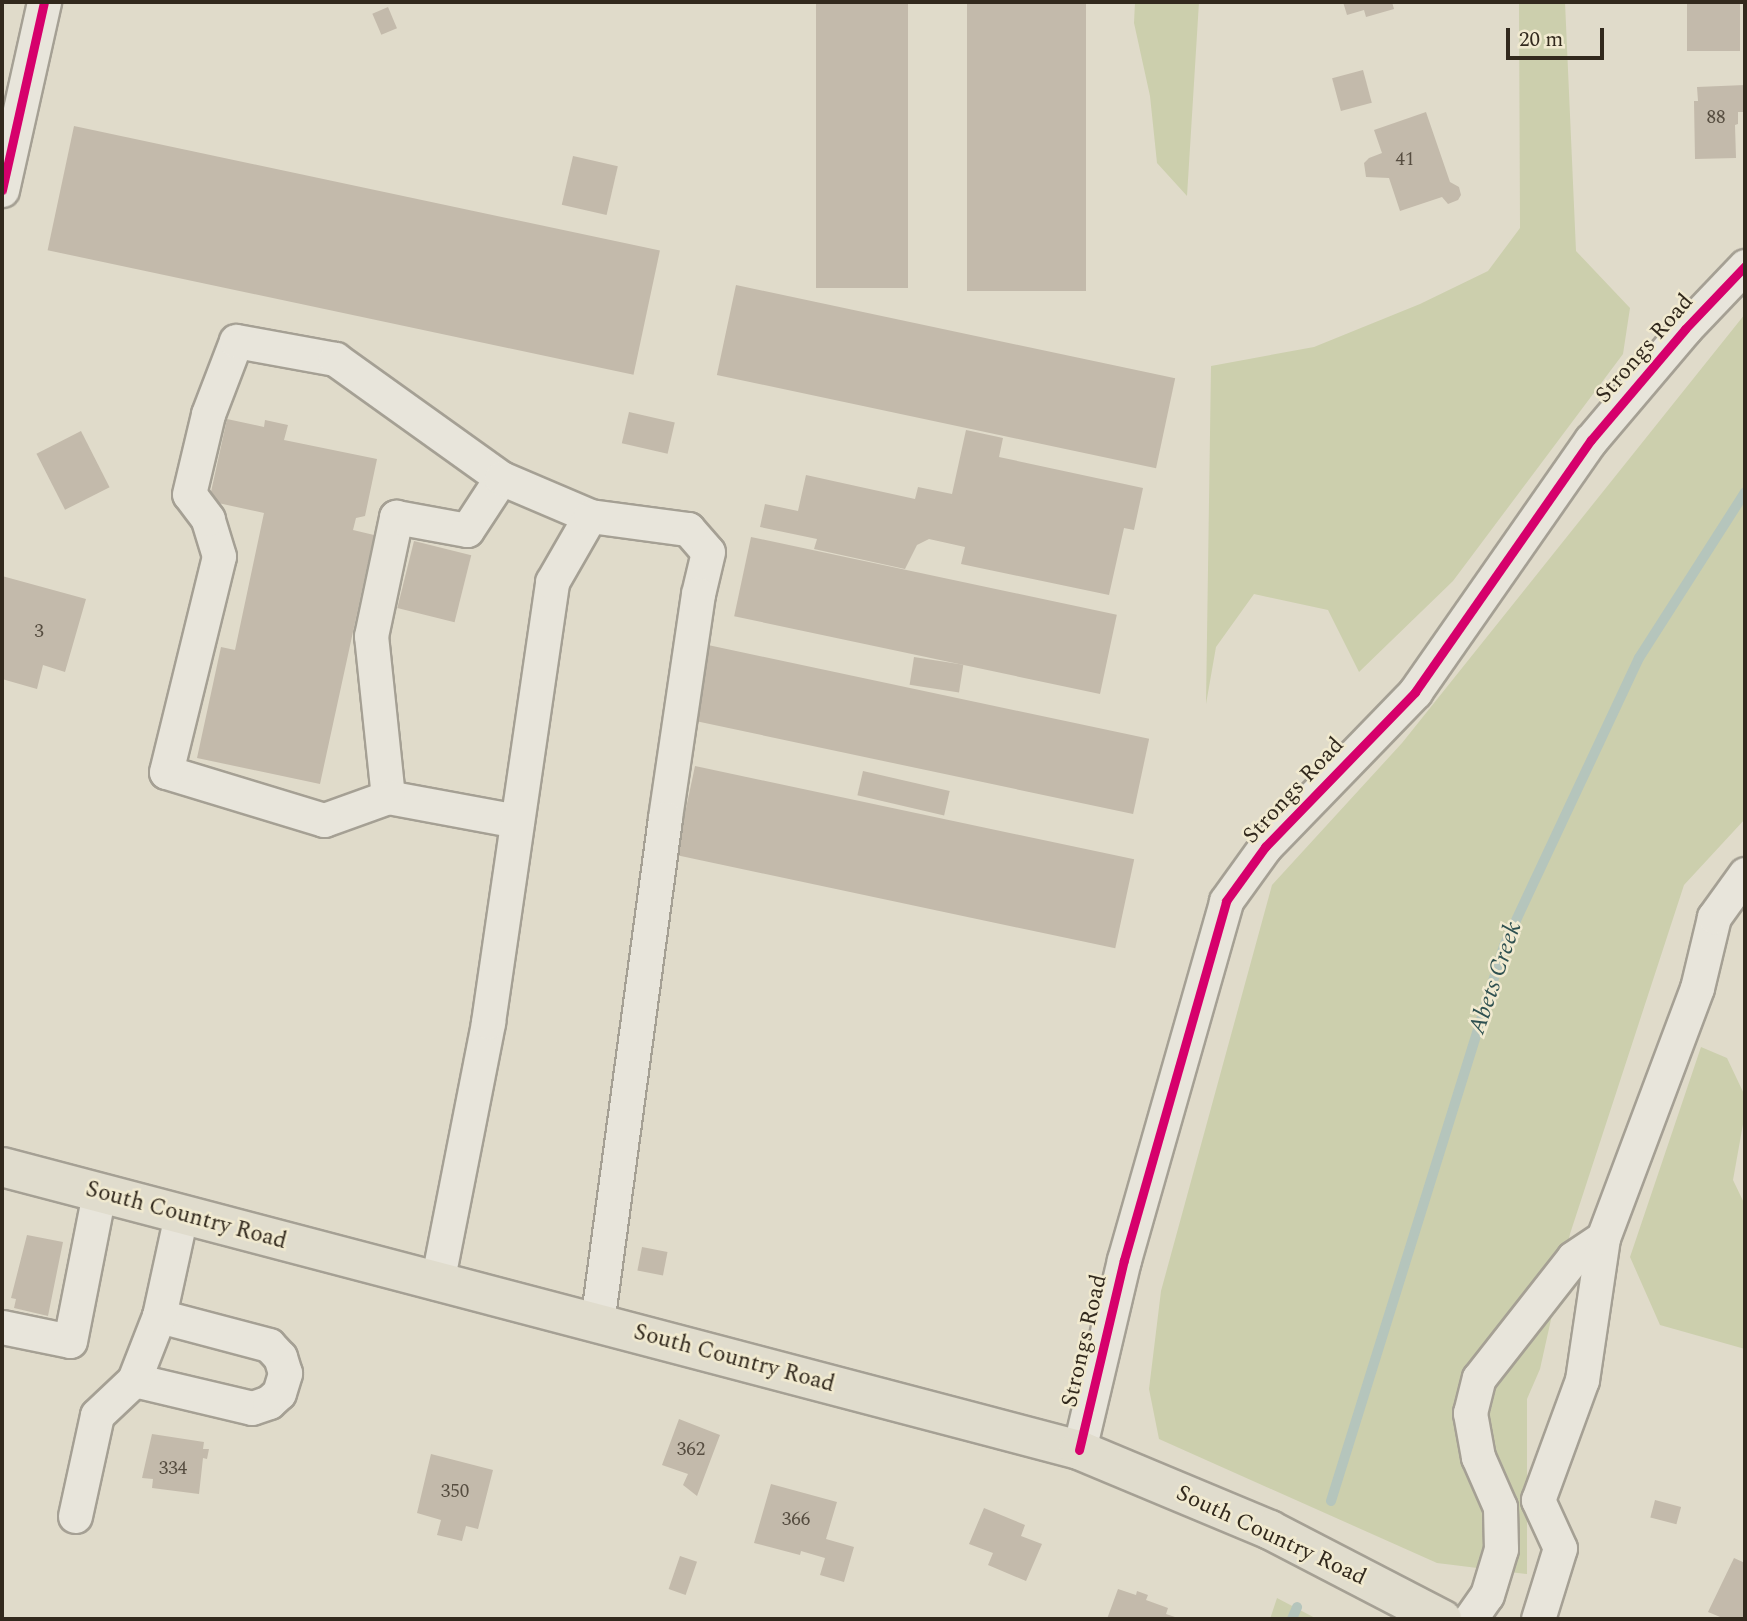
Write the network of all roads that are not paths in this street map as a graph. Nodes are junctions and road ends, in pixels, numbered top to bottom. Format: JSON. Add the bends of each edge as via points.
{"nodes":[{"id":1,"x":44,"y":2,"type":"edge"},
{"id":2,"x":4,"y":172,"type":"edge"},
{"id":3,"x":1745,"y":266,"type":"edge"},
{"id":4,"x":501,"y":478,"type":"junction"},
{"id":5,"x":590,"y":516,"type":"junction"},
{"id":6,"x":388,"y":797,"type":"junction"},
{"id":7,"x":517,"y":821,"type":"junction"},
{"id":8,"x":1745,"y":874,"type":"edge"},
{"id":9,"x":2,"y":1167,"type":"edge"},
{"id":10,"x":99,"y":1193,"type":"junction"},
{"id":11,"x":181,"y":1215,"type":"junction"},
{"id":12,"x":1603,"y":1238,"type":"junction"},
{"id":13,"x":438,"y":1283,"type":"junction"},
{"id":14,"x":159,"y":1316,"type":"junction"},
{"id":15,"x":597,"y":1323,"type":"junction"},
{"id":16,"x":2,"y":1327,"type":"edge"},
{"id":17,"x":134,"y":1380,"type":"junction"},
{"id":18,"x":1079,"y":1450,"type":"junction"},
{"id":19,"x":75,"y":1516,"type":"dead end"},
{"id":20,"x":1442,"y":1619,"type":"edge"},
{"id":21,"x":1470,"y":1619,"type":"edge"},
{"id":22,"x":1538,"y":1619,"type":"edge"}],
"edges":[{"from":1,"to":2,"type":"street"},
{"from":3,"to":18,"type":"street","name":"Strongs Road","via":[[1591,440],[1415,692],[1265,847],[1226,901],[1124,1260]]},
{"from":4,"to":5,"type":"street"},
{"from":4,"to":6,"type":"street","via":[[467,530],[396,517],[371,636]]},
{"from":4,"to":6,"type":"street","via":[[335,359],[236,341],[208,414],[189,494],[208,519],[219,556],[166,772],[324,820]]},
{"from":5,"to":7,"type":"street","via":[[552,582]]},
{"from":5,"to":15,"type":"street","via":[[688,529],[708,552],[664,818]]},
{"from":6,"to":7,"type":"street"},
{"from":7,"to":13,"type":"street","via":[[488,1022]]},
{"from":8,"to":12,"type":"street","via":[[1714,916],[1697,988]]},
{"from":9,"to":10,"type":"main road","name":"South Country Road"},
{"from":10,"to":11,"type":"main road","name":"South Country Road"},
{"from":10,"to":16,"type":"street","via":[[70,1341]]},
{"from":11,"to":13,"type":"main road","name":"South Country Road"},
{"from":11,"to":14,"type":"street"},
{"from":12,"to":21,"type":"street","via":[[1573,1258],[1479,1378],[1470,1413],[1478,1457],[1500,1507],[1501,1549],[1487,1595]]},
{"from":12,"to":22,"type":"street","via":[[1582,1381],[1538,1500],[1560,1548]]},
{"from":13,"to":15,"type":"main road","name":"South Country Road"},
{"from":14,"to":17,"type":"street"},
{"from":14,"to":17,"type":"street","via":[[269,1345],[280,1357],[285,1373],[279,1393],[252,1408]]},
{"from":15,"to":18,"type":"main road","name":"South Country Road"},
{"from":17,"to":19,"type":"street","via":[[97,1415]]},
{"from":18,"to":20,"type":"main road","name":"South Country Road","via":[[1270,1530]]}]}
